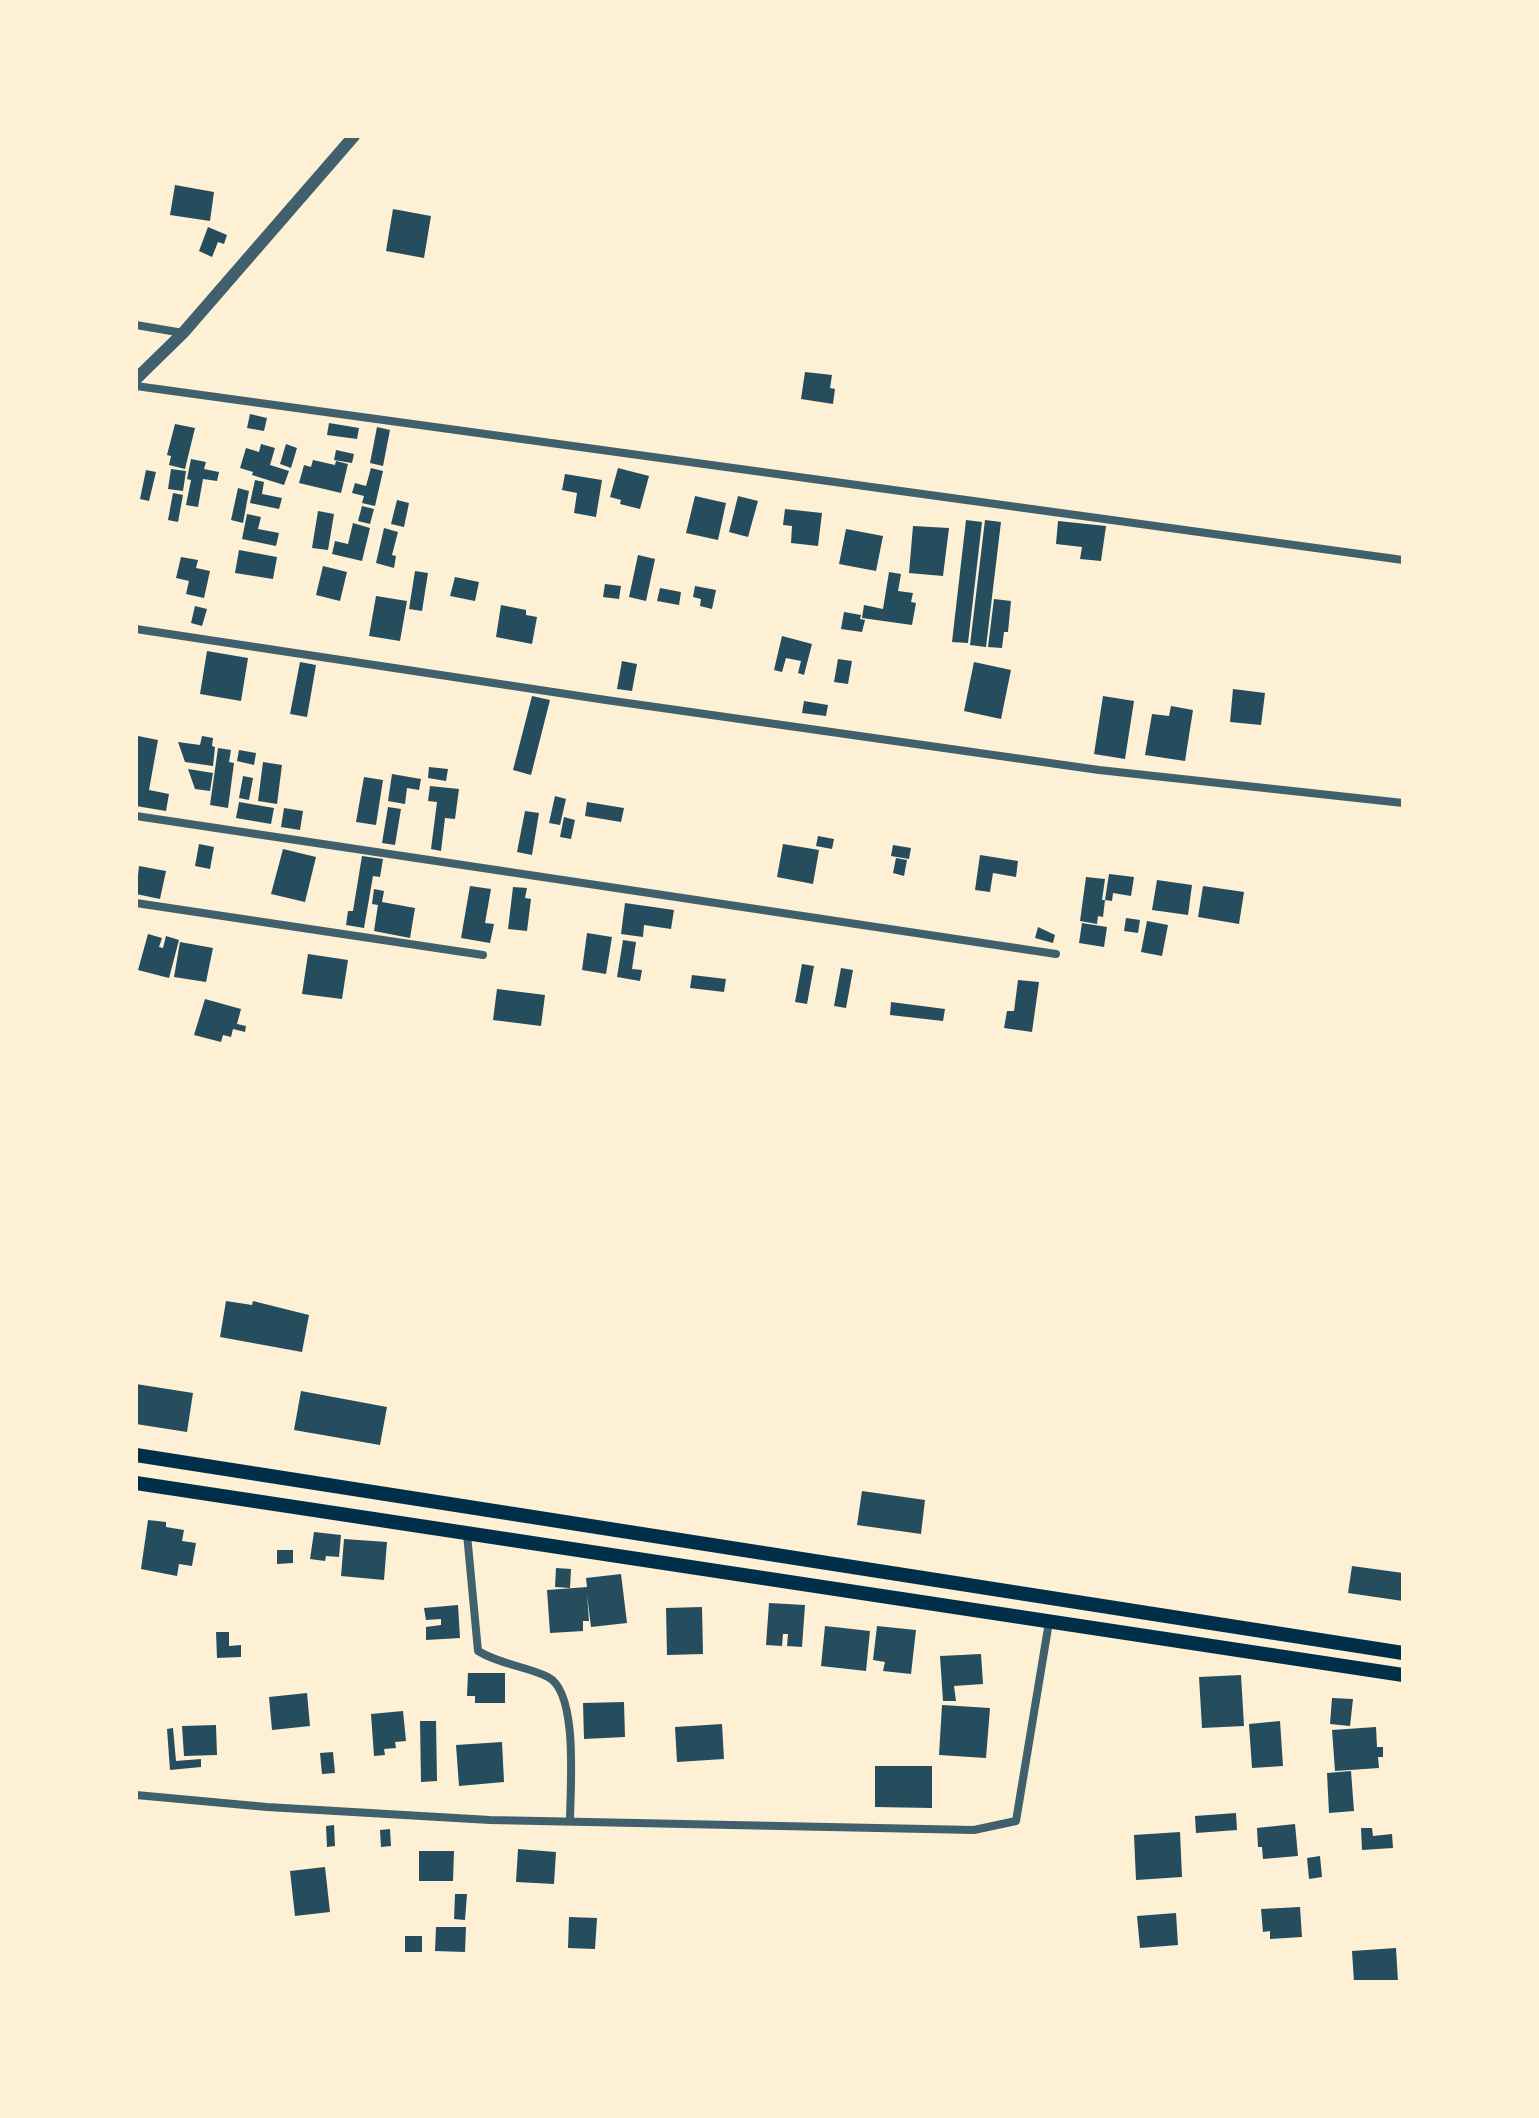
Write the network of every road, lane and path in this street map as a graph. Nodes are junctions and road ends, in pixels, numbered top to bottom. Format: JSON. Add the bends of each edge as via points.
{"nodes":[{"id":1,"x":354,"y":136,"type":"edge"},
{"id":2,"x":136,"y":325,"type":"edge"},
{"id":3,"x":183,"y":333,"type":"junction"},
{"id":4,"x":136,"y":379,"type":"edge"},
{"id":5,"x":136,"y":386,"type":"edge"},
{"id":6,"x":1403,"y":560,"type":"edge"},
{"id":7,"x":136,"y":629,"type":"edge"},
{"id":8,"x":1403,"y":803,"type":"edge"},
{"id":9,"x":136,"y":816,"type":"edge"},
{"id":10,"x":136,"y":903,"type":"edge"},
{"id":11,"x":1056,"y":954,"type":"dead end"},
{"id":12,"x":483,"y":955,"type":"dead end"},
{"id":13,"x":136,"y":1455,"type":"edge"},
{"id":14,"x":136,"y":1483,"type":"edge"},
{"id":15,"x":467,"y":1534,"type":"junction"},
{"id":16,"x":1081,"y":1603,"type":"junction"},
{"id":17,"x":1049,"y":1622,"type":"junction"},
{"id":18,"x":1078,"y":1626,"type":"junction"},
{"id":19,"x":1403,"y":1653,"type":"edge"},
{"id":20,"x":1403,"y":1675,"type":"edge"},
{"id":21,"x":136,"y":1795,"type":"edge"},
{"id":22,"x":570,"y":1821,"type":"junction"}],
"edges":[{"from":1,"to":3,"type":"street"},
{"from":2,"to":3,"type":"street"},
{"from":3,"to":4,"type":"street"},
{"from":5,"to":6,"type":"street"},
{"from":7,"to":8,"type":"street","via":[[1099,770]]},
{"from":9,"to":11,"type":"street"},
{"from":10,"to":12,"type":"street"},
{"from":13,"to":16,"type":"main road"},
{"from":14,"to":15,"type":"main road"},
{"from":15,"to":17,"type":"main road"},
{"from":15,"to":22,"type":"street","via":[[478,1651],[551,1678],[562,1695],[570,1725]]},
{"from":16,"to":18,"type":"main road"},
{"from":16,"to":19,"type":"main road"},
{"from":17,"to":18,"type":"main road"},
{"from":17,"to":22,"type":"street","via":[[1016,1821],[974,1830]]},
{"from":18,"to":20,"type":"main road"},
{"from":21,"to":22,"type":"street","via":[[283,1808]]}]}
